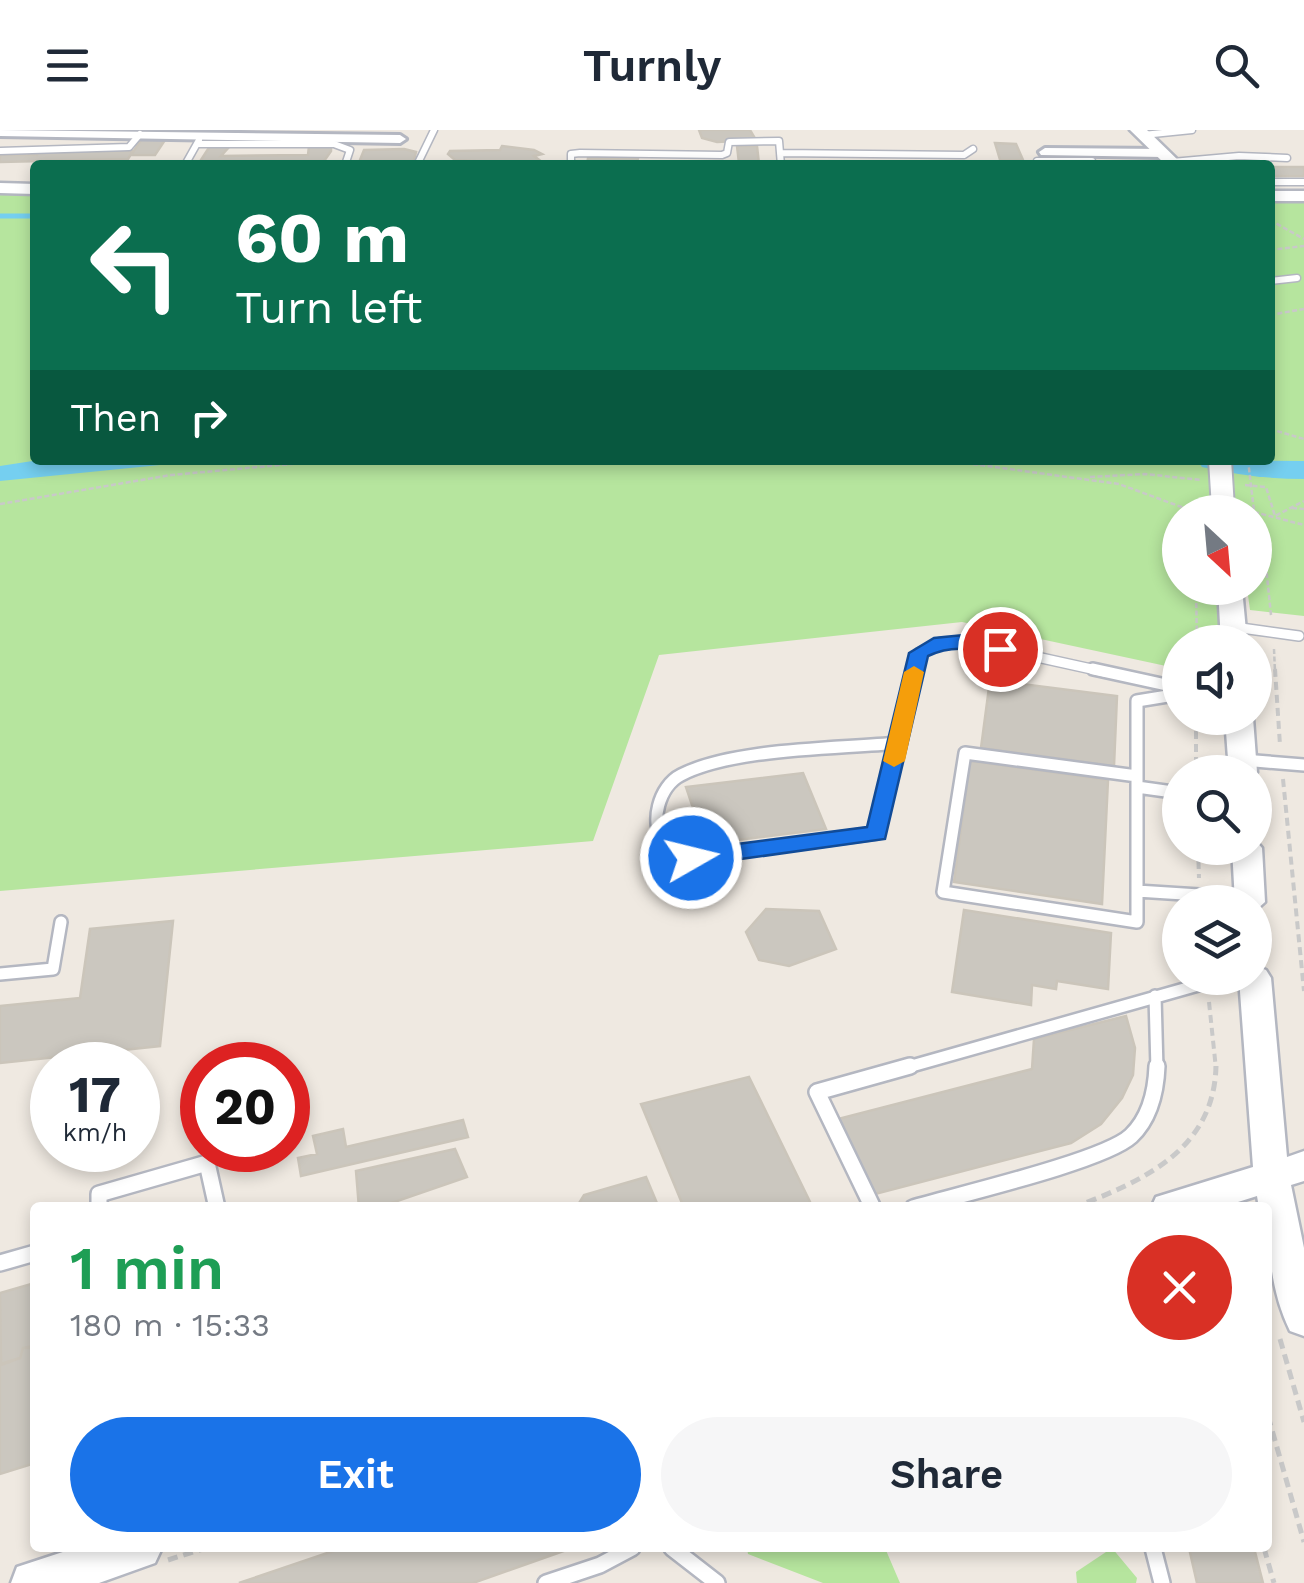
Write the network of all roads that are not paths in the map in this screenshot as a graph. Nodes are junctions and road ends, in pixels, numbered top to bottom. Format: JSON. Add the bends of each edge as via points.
{"nodes":[{"id":1,"x":434,"y":130,"type":"edge"},
{"id":2,"x":1192,"y":130,"type":"edge"},
{"id":3,"x":0,"y":132,"type":"edge"},
{"id":4,"x":1140,"y":132,"type":"edge"},
{"id":5,"x":140,"y":134,"type":"junction"},
{"id":6,"x":400,"y":139,"type":"dead end"},
{"id":7,"x":199,"y":140,"type":"junction"},
{"id":8,"x":973,"y":149,"type":"dead end"},
{"id":9,"x":0,"y":151,"type":"edge"},
{"id":10,"x":780,"y":153,"type":"junction"},
{"id":11,"x":1042,"y":158,"type":"edge"},
{"id":12,"x":1287,"y":158,"type":"dead end"},
{"id":13,"x":188,"y":160,"type":"edge"},
{"id":14,"x":347,"y":160,"type":"edge"},
{"id":15,"x":419,"y":160,"type":"edge"},
{"id":16,"x":571,"y":160,"type":"edge"},
{"id":17,"x":781,"y":160,"type":"edge"},
{"id":18,"x":1170,"y":160,"type":"edge"},
{"id":19,"x":1244,"y":160,"type":"edge"},
{"id":20,"x":1275,"y":182,"type":"edge"},
{"id":21,"x":1304,"y":182,"type":"edge"},
{"id":22,"x":0,"y":188,"type":"edge"},
{"id":23,"x":30,"y":189,"type":"edge"},
{"id":24,"x":1275,"y":196,"type":"edge"},
{"id":25,"x":1304,"y":196,"type":"edge"},
{"id":26,"x":1297,"y":278,"type":"dead end"},
{"id":27,"x":1275,"y":281,"type":"edge"},
{"id":28,"x":1272,"y":636,"type":"edge"},
{"id":29,"x":1299,"y":636,"type":"dead end"},
{"id":30,"x":1162,"y":687,"type":"edge"},
{"id":31,"x":1162,"y":695,"type":"edge"},
{"id":32,"x":898,"y":744,"type":"junction"},
{"id":33,"x":1304,"y":765,"type":"edge"},
{"id":34,"x":1272,"y":766,"type":"edge"},
{"id":35,"x":1137,"y":781,"type":"junction"},
{"id":36,"x":1162,"y":788,"type":"edge"},
{"id":37,"x":1137,"y":891,"type":"junction"},
{"id":38,"x":1162,"y":893,"type":"edge"},
{"id":39,"x":62,"y":922,"type":"dead end"},
{"id":40,"x":0,"y":974,"type":"edge"},
{"id":41,"x":1162,"y":994,"type":"edge"},
{"id":42,"x":1255,"y":995,"type":"edge"},
{"id":43,"x":1155,"y":996,"type":"junction"},
{"id":44,"x":1289,"y":1169,"type":"edge"},
{"id":45,"x":99,"y":1202,"type":"edge"},
{"id":46,"x":216,"y":1202,"type":"edge"},
{"id":47,"x":870,"y":1202,"type":"edge"},
{"id":48,"x":934,"y":1202,"type":"edge"},
{"id":49,"x":1187,"y":1202,"type":"edge"},
{"id":50,"x":1279,"y":1214,"type":"junction"},
{"id":51,"x":30,"y":1254,"type":"edge"},
{"id":52,"x":1304,"y":1254,"type":"edge"},
{"id":53,"x":0,"y":1263,"type":"edge"},
{"id":54,"x":1291,"y":1326,"type":"edge"},
{"id":55,"x":128,"y":1552,"type":"edge"},
{"id":56,"x":624,"y":1552,"type":"edge"},
{"id":57,"x":677,"y":1552,"type":"edge"},
{"id":58,"x":1154,"y":1552,"type":"edge"},
{"id":59,"x":33,"y":1583,"type":"edge"},
{"id":60,"x":546,"y":1583,"type":"edge"},
{"id":61,"x":717,"y":1583,"type":"edge"},
{"id":62,"x":1162,"y":1583,"type":"edge"}],
"edges":[{"from":1,"to":15,"type":"lane"},
{"from":2,"to":4,"type":"lane"},
{"from":3,"to":5,"type":"street"},
{"from":4,"to":18,"type":"main road"},
{"from":5,"to":7,"type":"street"},
{"from":5,"to":9,"type":"lane","via":[[129,147]]},
{"from":6,"to":7,"type":"street"},
{"from":7,"to":13,"type":"lane"},
{"from":7,"to":14,"type":"lane","via":[[334,144],[350,150]]},
{"from":8,"to":10,"type":"lane","via":[[964,155]]},
{"from":10,"to":16,"type":"lane","via":[[779,141],[748,141],[729,142],[722,155],[571,154]]},
{"from":10,"to":17,"type":"lane"},
{"from":11,"to":18,"type":"street"},
{"from":12,"to":19,"type":"lane"},
{"from":20,"to":21,"type":"lane"},
{"from":22,"to":23,"type":"main road"},
{"from":24,"to":25,"type":"main road"},
{"from":26,"to":27,"type":"lane"},
{"from":28,"to":29,"type":"lane"},
{"from":30,"to":32,"type":"lane","via":[[964,641],[941,642],[918,653]]},
{"from":31,"to":35,"type":"lane","via":[[1138,701]]},
{"from":32,"to":32,"type":"lane","via":[[877,834],[691,858],[659,836],[656,812],[663,794],[675,778],[705,765]]},
{"from":33,"to":34,"type":"lane"},
{"from":35,"to":36,"type":"lane"},
{"from":35,"to":37,"type":"lane"},
{"from":35,"to":37,"type":"lane","via":[[964,754],[944,892],[1137,922]]},
{"from":37,"to":38,"type":"lane"},
{"from":39,"to":40,"type":"lane","via":[[53,970]]},
{"from":41,"to":43,"type":"lane"},
{"from":42,"to":44,"type":"main road","via":[[1260,1078]]},
{"from":43,"to":47,"type":"lane","via":[[817,1092]]},
{"from":43,"to":48,"type":"lane","via":[[1156,1100],[1132,1138]]},
{"from":44,"to":49,"type":"main road"},
{"from":44,"to":50,"type":"main road"},
{"from":45,"to":46,"type":"lane","via":[[99,1194],[207,1162]]},
{"from":50,"to":52,"type":"main road"},
{"from":50,"to":54,"type":"main road"},
{"from":51,"to":53,"type":"lane"},
{"from":55,"to":59,"type":"main road"},
{"from":56,"to":60,"type":"lane"},
{"from":57,"to":61,"type":"lane"},
{"from":58,"to":62,"type":"lane"}]}
